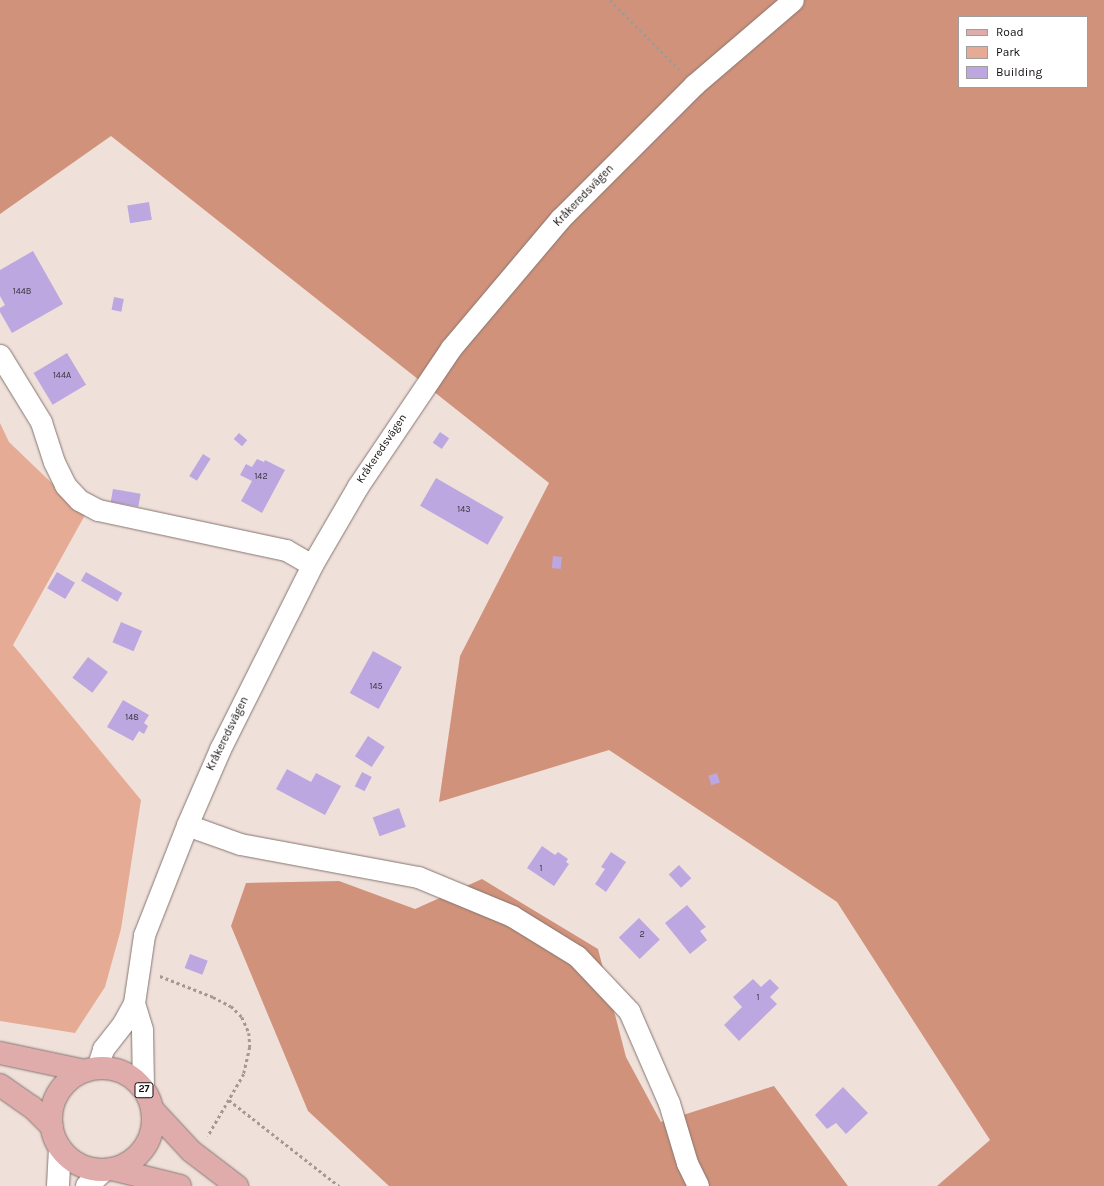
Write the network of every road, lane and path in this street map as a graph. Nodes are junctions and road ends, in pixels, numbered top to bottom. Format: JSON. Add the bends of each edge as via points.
{"nodes":[{"id":1,"x":610,"y":0,"type":"edge"},
{"id":2,"x":792,"y":0,"type":"edge"},
{"id":3,"x":694,"y":85,"type":"junction"},
{"id":4,"x":0,"y":355,"type":"edge"},
{"id":5,"x":312,"y":565,"type":"junction"},
{"id":6,"x":187,"y":825,"type":"junction"},
{"id":7,"x":139,"y":970,"type":"junction"},
{"id":8,"x":134,"y":1003,"type":"junction"},
{"id":9,"x":0,"y":1053,"type":"edge"},
{"id":10,"x":91,"y":1070,"type":"junction"},
{"id":11,"x":0,"y":1086,"type":"edge"},
{"id":12,"x":143,"y":1088,"type":"junction"},
{"id":13,"x":228,"y":1100,"type":"junction"},
{"id":14,"x":152,"y":1109,"type":"junction"},
{"id":15,"x":52,"y":1127,"type":"junction"},
{"id":16,"x":205,"y":1140,"type":"dead end"},
{"id":17,"x":60,"y":1148,"type":"junction"},
{"id":18,"x":108,"y":1169,"type":"junction"},
{"id":19,"x":58,"y":1186,"type":"edge"},
{"id":20,"x":87,"y":1186,"type":"edge"},
{"id":21,"x":180,"y":1186,"type":"edge"},
{"id":22,"x":237,"y":1186,"type":"edge"},
{"id":23,"x":339,"y":1186,"type":"edge"},
{"id":24,"x":698,"y":1186,"type":"edge"}],
"edges":[{"from":1,"to":3,"type":"path"},
{"from":2,"to":3,"type":"street","name":"Kråkeredsvägen"},
{"from":3,"to":5,"type":"street","name":"Kråkeredsvägen","via":[[560,219],[452,348],[358,486]]},
{"from":4,"to":5,"type":"street","via":[[41,422],[54,462],[65,485],[79,500],[98,510],[286,550]]},
{"from":5,"to":6,"type":"street","name":"Kråkeredsvägen","via":[[220,749]]},
{"from":6,"to":7,"type":"street","name":"Kråkeredsvägen","via":[[144,935]]},
{"from":6,"to":24,"type":"street","via":[[240,844],[418,877],[512,916],[577,956],[629,1011],[669,1103],[687,1163]]},
{"from":7,"to":8,"type":"street","name":"Kråkeredsvägen"},
{"from":7,"to":13,"type":"path","via":[[168,978],[213,996],[231,1006],[242,1017],[249,1033],[248,1058],[244,1074]]},
{"from":8,"to":10,"type":"street"},
{"from":8,"to":12,"type":"street","via":[[142,1030]]},
{"from":9,"to":10,"type":"main road","number":"27"},
{"from":10,"to":12,"type":"main road","number":"27","via":[[110,1069],[123,1072]]},
{"from":10,"to":15,"type":"main road","via":[[68,1081],[61,1089],[53,1107]]},
{"from":11,"to":15,"type":"main road","via":[[32,1107]]},
{"from":12,"to":14,"type":"main road","number":"27"},
{"from":13,"to":16,"type":"path"},
{"from":13,"to":23,"type":"path"},
{"from":14,"to":18,"type":"main road","number":"27","via":[[151,1135],[145,1147],[125,1164]]},
{"from":14,"to":22,"type":"main road","number":"27","via":[[191,1151]]},
{"from":15,"to":17,"type":"main road"},
{"from":17,"to":18,"type":"main road","via":[[79,1164],[93,1169]]},
{"from":17,"to":19,"type":"street"},
{"from":18,"to":20,"type":"street"},
{"from":18,"to":21,"type":"main road"}]}
